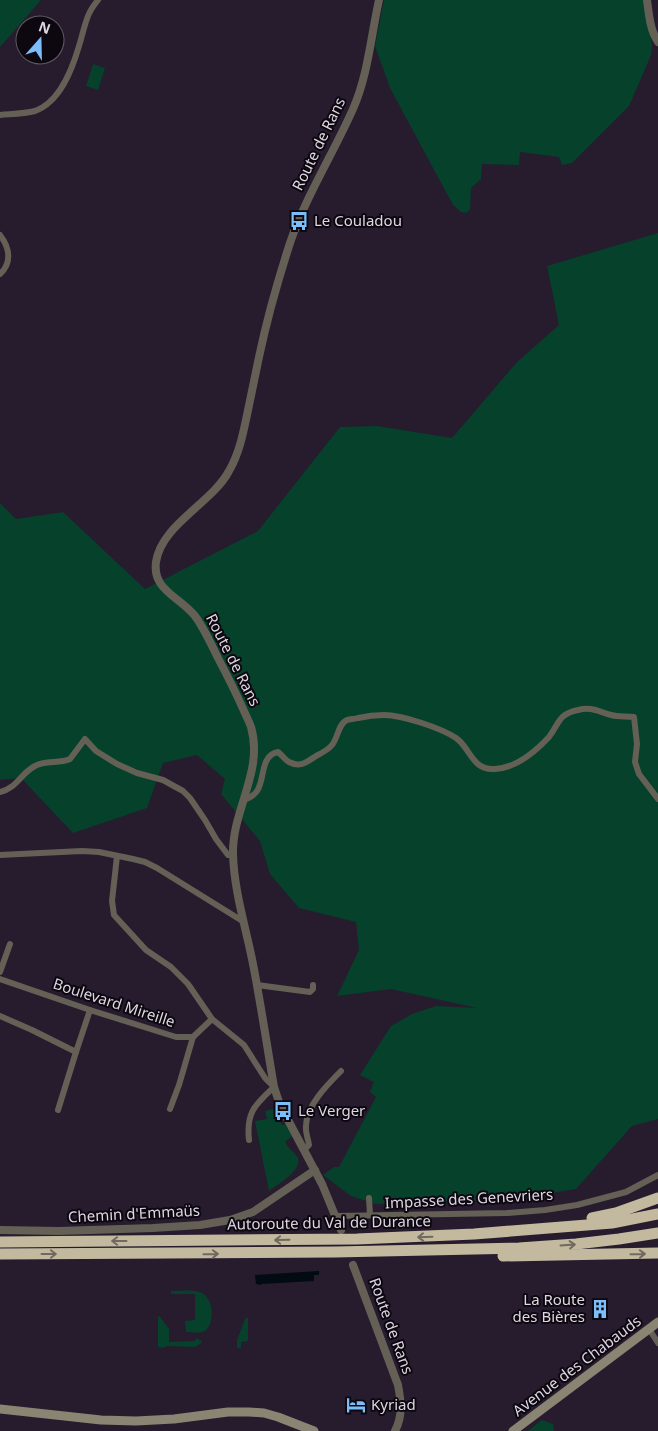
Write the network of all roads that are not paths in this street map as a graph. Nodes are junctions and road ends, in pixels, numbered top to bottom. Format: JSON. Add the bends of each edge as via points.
{"nodes":[{"id":1,"x":98,"y":0,"type":"edge"},
{"id":2,"x":379,"y":0,"type":"edge"},
{"id":3,"x":647,"y":0,"type":"edge"},
{"id":4,"x":658,"y":42,"type":"edge"},
{"id":5,"x":0,"y":115,"type":"edge"},
{"id":6,"x":0,"y":235,"type":"edge"},
{"id":7,"x":0,"y":274,"type":"edge"},
{"id":8,"x":0,"y":792,"type":"edge"},
{"id":9,"x":658,"y":799,"type":"edge"},
{"id":10,"x":244,"y":800,"type":"junction"},
{"id":11,"x":233,"y":855,"type":"junction"},
{"id":12,"x":0,"y":856,"type":"edge"},
{"id":13,"x":117,"y":856,"type":"junction"},
{"id":14,"x":244,"y":922,"type":"junction"},
{"id":15,"x":10,"y":944,"type":"dead end"},
{"id":16,"x":0,"y":972,"type":"edge"},
{"id":17,"x":0,"y":979,"type":"edge"},
{"id":18,"x":257,"y":985,"type":"junction"},
{"id":19,"x":313,"y":985,"type":"dead end"},
{"id":20,"x":90,"y":1010,"type":"junction"},
{"id":21,"x":0,"y":1016,"type":"edge"},
{"id":22,"x":212,"y":1019,"type":"junction"},
{"id":23,"x":193,"y":1037,"type":"junction"},
{"id":24,"x":76,"y":1052,"type":"junction"},
{"id":25,"x":341,"y":1071,"type":"dead end"},
{"id":26,"x":274,"y":1087,"type":"junction"},
{"id":27,"x":170,"y":1109,"type":"dead end"},
{"id":28,"x":58,"y":1110,"type":"dead end"},
{"id":29,"x":248,"y":1140,"type":"dead end"},
{"id":30,"x":304,"y":1150,"type":"junction"},
{"id":31,"x":315,"y":1170,"type":"junction"},
{"id":32,"x":658,"y":1175,"type":"edge"},
{"id":33,"x":369,"y":1198,"type":"dead end"},
{"id":34,"x":658,"y":1198,"type":"edge"},
{"id":35,"x":658,"y":1214,"type":"edge"},
{"id":36,"x":335,"y":1216,"type":"junction"},
{"id":37,"x":370,"y":1216,"type":"junction"},
{"id":38,"x":0,"y":1230,"type":"edge"},
{"id":39,"x":341,"y":1230,"type":"dead end"},
{"id":40,"x":658,"y":1233,"type":"edge"},
{"id":41,"x":474,"y":1234,"type":"junction"},
{"id":42,"x":0,"y":1242,"type":"edge"},
{"id":43,"x":362,"y":1251,"type":"junction"},
{"id":44,"x":658,"y":1253,"type":"edge"},
{"id":45,"x":0,"y":1254,"type":"edge"},
{"id":46,"x":354,"y":1265,"type":"dead end"},
{"id":47,"x":658,"y":1322,"type":"edge"},
{"id":48,"x":649,"y":1329,"type":"junction"},
{"id":49,"x":658,"y":1343,"type":"edge"},
{"id":50,"x":0,"y":1409,"type":"edge"},
{"id":51,"x":397,"y":1429,"type":"edge"},
{"id":52,"x":314,"y":1431,"type":"edge"},
{"id":53,"x":513,"y":1431,"type":"edge"}],
"edges":[{"from":1,"to":5,"type":"street","via":[[88,15],[79,49],[55,99],[33,112]]},
{"from":2,"to":10,"type":"street","name":"Route de Rans","via":[[359,94],[307,200],[291,241],[264,332],[241,442],[229,472],[219,486],[168,534],[156,558],[158,582],[201,625],[252,728],[254,765]]},
{"from":3,"to":4,"type":"street","via":[[650,24]]},
{"from":6,"to":7,"type":"street","via":[[9,254],[8,265]]},
{"from":8,"to":11,"type":"street","via":[[10,790],[33,767],[70,759],[85,739],[96,751],[117,764],[183,791],[228,855]]},
{"from":9,"to":10,"type":"street","via":[[634,762],[638,744],[634,717],[579,709],[557,722],[550,736],[529,755],[510,766],[493,770],[476,763],[464,744],[436,727],[386,715],[346,720],[332,746],[306,764],[291,763],[278,752],[274,753],[266,763],[258,790],[254,796]]},
{"from":10,"to":11,"type":"street","name":"Route de Rans","via":[[234,832]]},
{"from":11,"to":14,"type":"street","name":"Route de Rans"},
{"from":12,"to":13,"type":"street","via":[[82,851]]},
{"from":13,"to":14,"type":"street","via":[[157,868]]},
{"from":13,"to":22,"type":"street","via":[[112,901],[114,915],[146,950],[182,978]]},
{"from":14,"to":18,"type":"street","name":"Route de Rans"},
{"from":15,"to":16,"type":"street"},
{"from":17,"to":20,"type":"street","name":"Boulevard Mireille"},
{"from":18,"to":19,"type":"street","via":[[310,992]]},
{"from":18,"to":26,"type":"street","name":"Route de Rans"},
{"from":20,"to":23,"type":"street","name":"Boulevard Mireille","via":[[176,1036]]},
{"from":20,"to":24,"type":"street"},
{"from":21,"to":24,"type":"street"},
{"from":22,"to":23,"type":"street"},
{"from":22,"to":26,"type":"street","via":[[244,1045]]},
{"from":23,"to":27,"type":"street"},
{"from":24,"to":28,"type":"street"},
{"from":25,"to":30,"type":"street","via":[[308,1113],[305,1128],[309,1144]]},
{"from":26,"to":29,"type":"street","via":[[249,1117]]},
{"from":26,"to":30,"type":"street","name":"Route de Rans"},
{"from":30,"to":31,"type":"street","name":"Route de Rans"},
{"from":31,"to":36,"type":"street","name":"Route de Rans"},
{"from":31,"to":38,"type":"street","name":"Chemin d'Emmaüs","via":[[253,1212],[230,1220],[153,1228]]},
{"from":32,"to":37,"type":"street","name":"Impasse des Genevriers","via":[[626,1192],[545,1210]]},
{"from":33,"to":37,"type":"street"},
{"from":34,"to":41,"type":"highway","via":[[587,1219]]},
{"from":35,"to":41,"type":"highway","name":"Autoroute du Val de Durance","via":[[612,1223]]},
{"from":36,"to":37,"type":"street","name":"Impasse des Genevriers"},
{"from":36,"to":39,"type":"street","name":"Route de Rans"},
{"from":43,"to":40,"type":"highway","name":"Autoroute du Val de Durance","one_way":true,"via":[[519,1248]]},
{"from":41,"to":42,"type":"highway","name":"Autoroute du Val de Durance","one_way":true,"via":[[330,1240]]},
{"from":43,"to":44,"type":"highway","one_way":true,"via":[[486,1256]]},
{"from":45,"to":43,"type":"highway","name":"Autoroute du Val de Durance","one_way":true},
{"from":46,"to":51,"type":"street","name":"Route de Rans","via":[[398,1385],[401,1403]]},
{"from":47,"to":48,"type":"main road","name":"Avenue des Chabauds"},
{"from":48,"to":49,"type":"street"},
{"from":48,"to":53,"type":"main road","name":"Avenue des Chabauds"},
{"from":50,"to":52,"type":"main road","via":[[136,1421],[256,1412]]}]}
